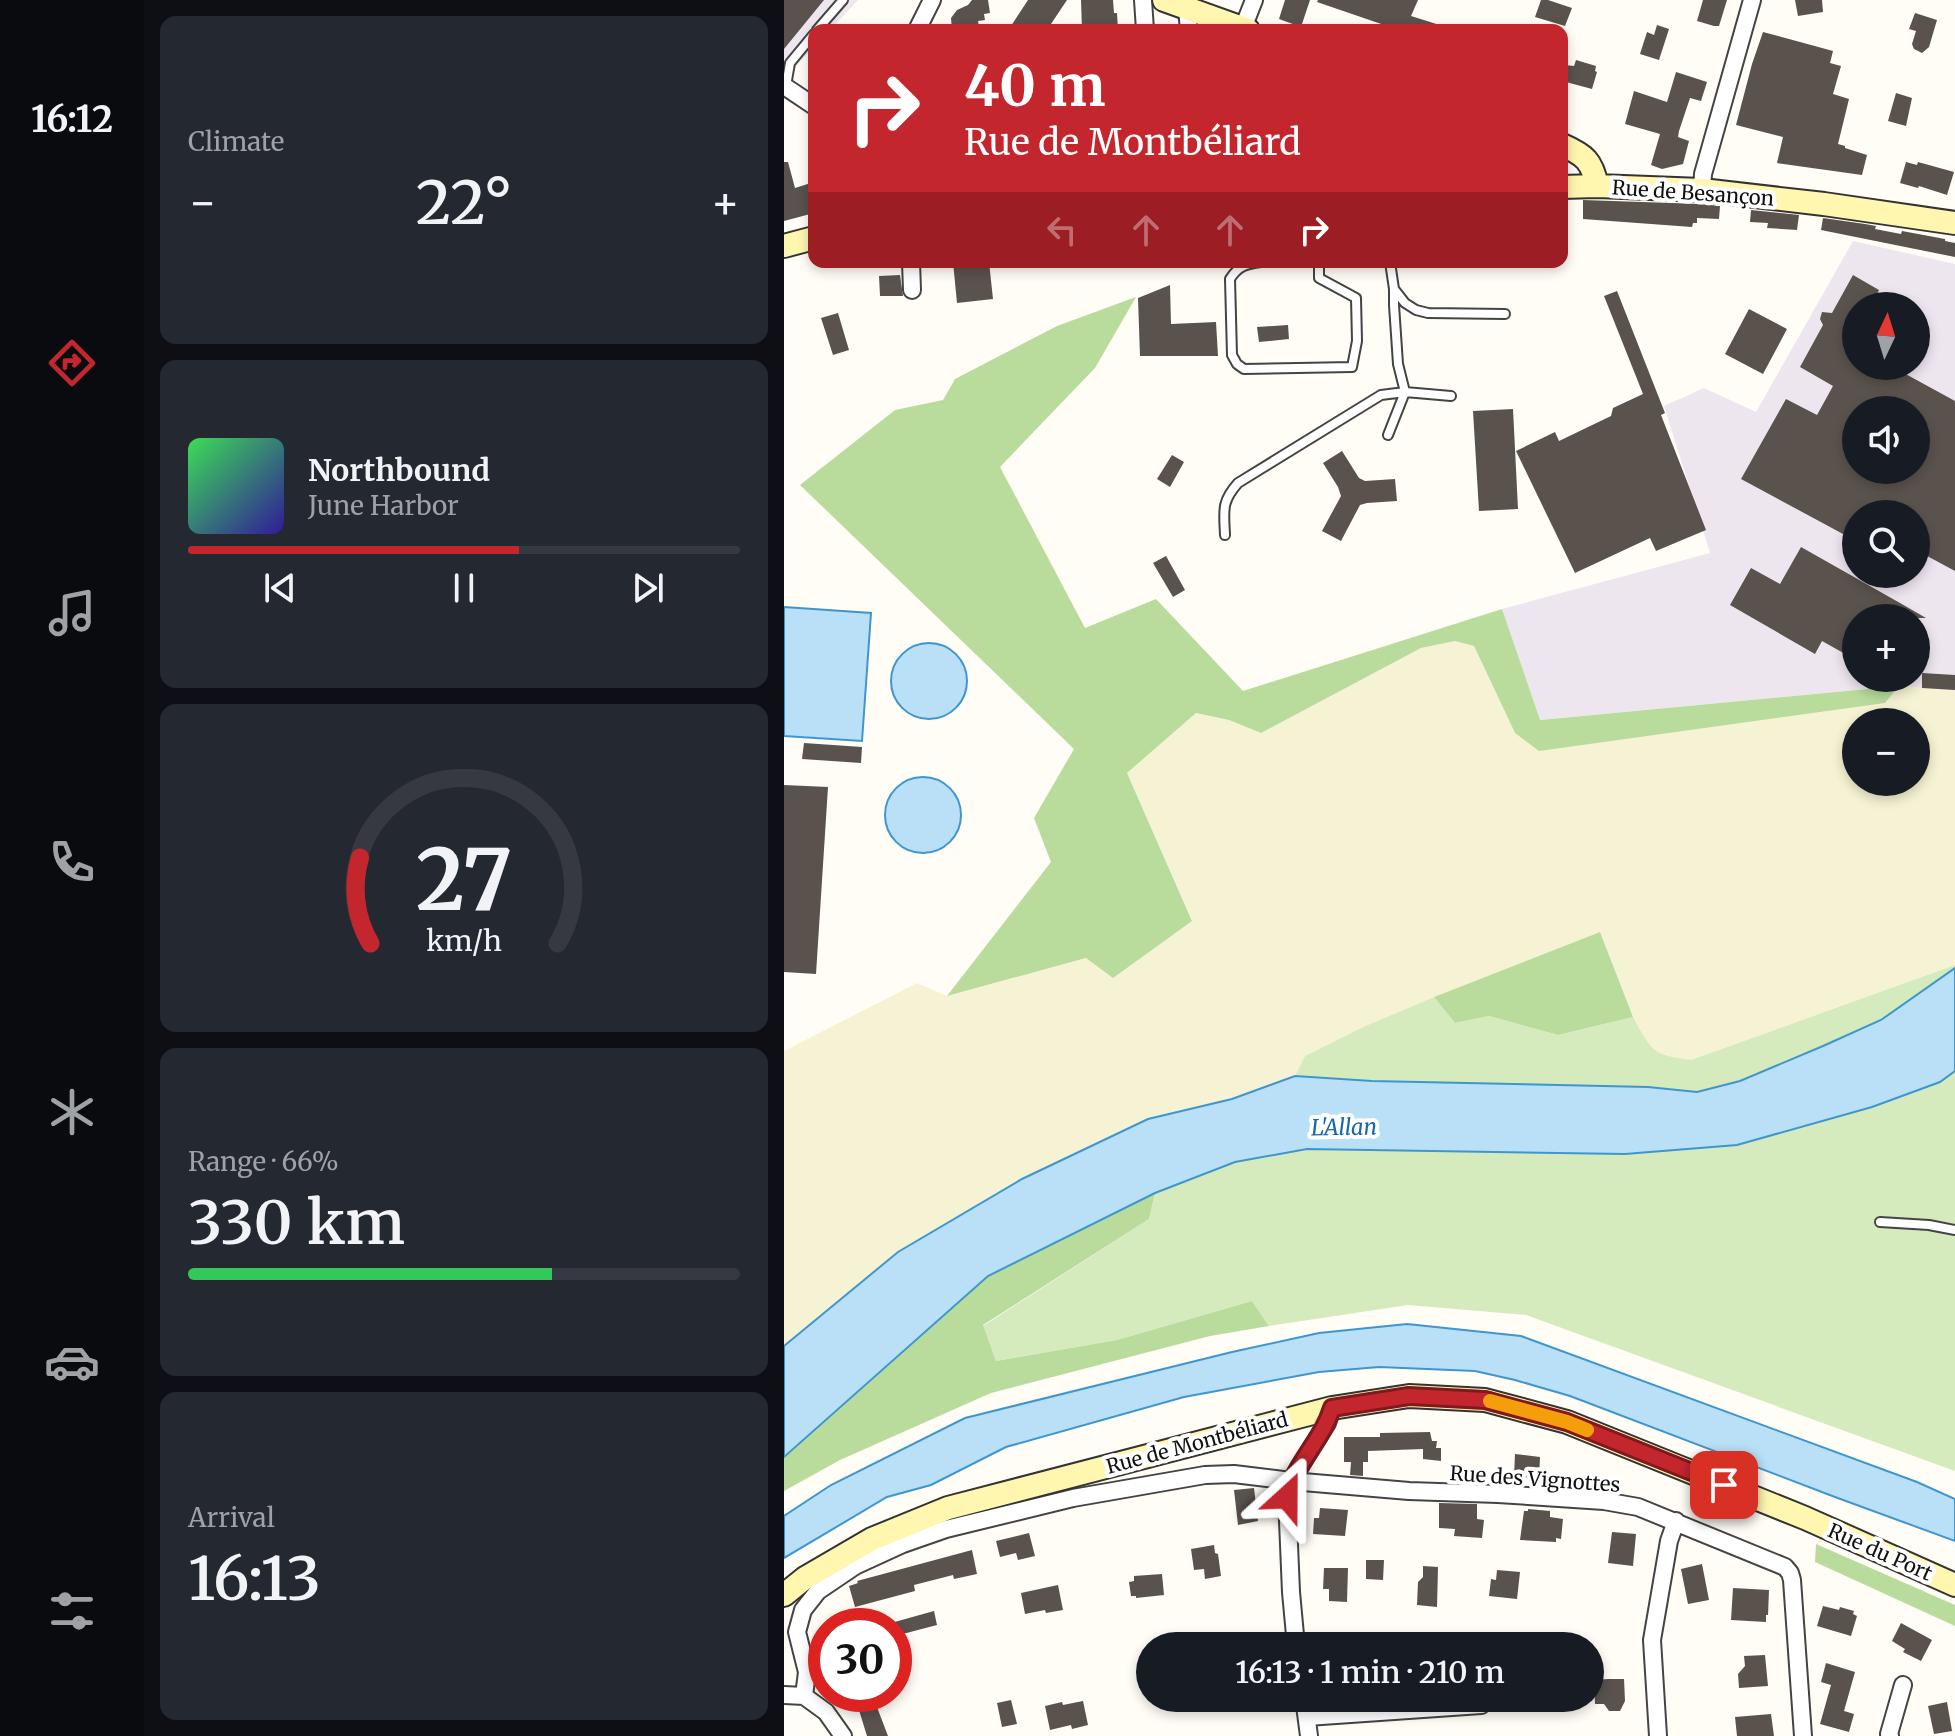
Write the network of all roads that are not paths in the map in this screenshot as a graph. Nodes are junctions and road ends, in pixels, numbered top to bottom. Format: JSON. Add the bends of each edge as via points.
{"nodes":[{"id":1,"x":843,"y":0,"type":"edge"},
{"id":2,"x":932,"y":0,"type":"edge"},
{"id":3,"x":1143,"y":0,"type":"edge"},
{"id":4,"x":1164,"y":0,"type":"edge"},
{"id":5,"x":1254,"y":0,"type":"edge"},
{"id":6,"x":1752,"y":0,"type":"edge"},
{"id":7,"x":1188,"y":20,"type":"edge"},
{"id":8,"x":823,"y":24,"type":"edge"},
{"id":9,"x":920,"y":24,"type":"edge"},
{"id":10,"x":1145,"y":24,"type":"edge"},
{"id":11,"x":1212,"y":24,"type":"edge"},
{"id":12,"x":1238,"y":24,"type":"edge"},
{"id":13,"x":808,"y":42,"type":"edge"},
{"id":14,"x":785,"y":86,"type":"edge"},
{"id":15,"x":808,"y":102,"type":"edge"},
{"id":16,"x":1568,"y":147,"type":"edge"},
{"id":17,"x":1597,"y":186,"type":"junction"},
{"id":18,"x":1568,"y":187,"type":"edge"},
{"id":19,"x":1702,"y":190,"type":"junction"},
{"id":20,"x":1955,"y":223,"type":"edge"},
{"id":21,"x":808,"y":240,"type":"edge"},
{"id":22,"x":784,"y":246,"type":"edge"},
{"id":23,"x":911,"y":268,"type":"edge"},
{"id":24,"x":1238,"y":268,"type":"edge"},
{"id":25,"x":1319,"y":268,"type":"edge"},
{"id":26,"x":1391,"y":268,"type":"edge"},
{"id":27,"x":1394,"y":289,"type":"junction"},
{"id":28,"x":912,"y":290,"type":"dead end"},
{"id":29,"x":1505,"y":314,"type":"dead end"},
{"id":30,"x":1405,"y":392,"type":"junction"},
{"id":31,"x":1451,"y":396,"type":"dead end"},
{"id":32,"x":1388,"y":435,"type":"dead end"},
{"id":33,"x":1225,"y":535,"type":"dead end"},
{"id":34,"x":1880,"y":1222,"type":"dead end"},
{"id":35,"x":1955,"y":1230,"type":"edge"},
{"id":36,"x":1332,"y":1408,"type":"junction"},
{"id":37,"x":1291,"y":1481,"type":"junction"},
{"id":38,"x":1805,"y":1518,"type":"joint"},
{"id":39,"x":1676,"y":1521,"type":"junction"},
{"id":40,"x":1955,"y":1585,"type":"edge"},
{"id":41,"x":784,"y":1595,"type":"edge"},
{"id":42,"x":1295,"y":1632,"type":"edge"},
{"id":43,"x":1903,"y":1685,"type":"dead end"},
{"id":44,"x":784,"y":1695,"type":"edge"},
{"id":45,"x":804,"y":1696,"type":"junction"},
{"id":46,"x":1306,"y":1712,"type":"edge"},
{"id":47,"x":1380,"y":1712,"type":"edge"},
{"id":48,"x":1307,"y":1717,"type":"junction"},
{"id":49,"x":843,"y":1736,"type":"edge"},
{"id":50,"x":1309,"y":1736,"type":"edge"},
{"id":51,"x":1658,"y":1736,"type":"edge"},
{"id":52,"x":1803,"y":1736,"type":"edge"},
{"id":53,"x":1890,"y":1736,"type":"edge"}],
"edges":[{"from":1,"to":8,"type":"lane"},
{"from":2,"to":9,"type":"street"},
{"from":3,"to":10,"type":"street"},
{"from":4,"to":7,"type":"main road"},
{"from":5,"to":12,"type":"street"},
{"from":6,"to":19,"type":"street"},
{"from":7,"to":11,"type":"main road"},
{"from":13,"to":14,"type":"lane","via":[[790,63]]},
{"from":14,"to":15,"type":"street"},
{"from":16,"to":17,"type":"main road","via":[[1587,159]]},
{"from":17,"to":18,"type":"main road","name":"Rue de Besançon"},
{"from":17,"to":19,"type":"main road","name":"Rue de Besançon"},
{"from":19,"to":20,"type":"main road","name":"Rue de Besançon"},
{"from":21,"to":22,"type":"main road"},
{"from":23,"to":28,"type":"street"},
{"from":24,"to":25,"type":"lane","via":[[1230,279],[1232,355],[1237,364],[1244,369],[1352,367],[1356,298],[1319,278]]},
{"from":26,"to":27,"type":"lane"},
{"from":27,"to":29,"type":"lane","via":[[1405,303],[1428,313]]},
{"from":27,"to":30,"type":"lane"},
{"from":30,"to":31,"type":"lane"},
{"from":30,"to":32,"type":"lane"},
{"from":30,"to":33,"type":"lane","via":[[1381,395],[1238,483],[1223,505]]},
{"from":34,"to":35,"type":"lane"},
{"from":36,"to":37,"type":"street"},
{"from":36,"to":38,"type":"main road","name":"Rue de Montbéliard","via":[[1409,1396],[1485,1400],[1567,1422]]},
{"from":36,"to":41,"type":"main road","name":"Rue de Montbéliard","via":[[948,1508],[872,1539]]},
{"from":37,"to":39,"type":"street","name":"Rue des Vignottes","via":[[1604,1501]]},
{"from":37,"to":42,"type":"street","via":[[1287,1497]]},
{"from":37,"to":45,"type":"street","name":"Rue des Vignottes","via":[[1234,1474],[1136,1486],[903,1544],[855,1566],[818,1591],[803,1610],[797,1632],[807,1672]]},
{"from":38,"to":40,"type":"main road","name":"Rue du Port"},
{"from":39,"to":51,"type":"street","via":[[1652,1640]]},
{"from":39,"to":52,"type":"street","name":"Rue des Vignottes","via":[[1790,1573]]},
{"from":43,"to":53,"type":"street"},
{"from":44,"to":45,"type":"street"},
{"from":45,"to":49,"type":"street","via":[[826,1712]]},
{"from":46,"to":48,"type":"street"},
{"from":47,"to":48,"type":"street"},
{"from":48,"to":50,"type":"street"}]}
